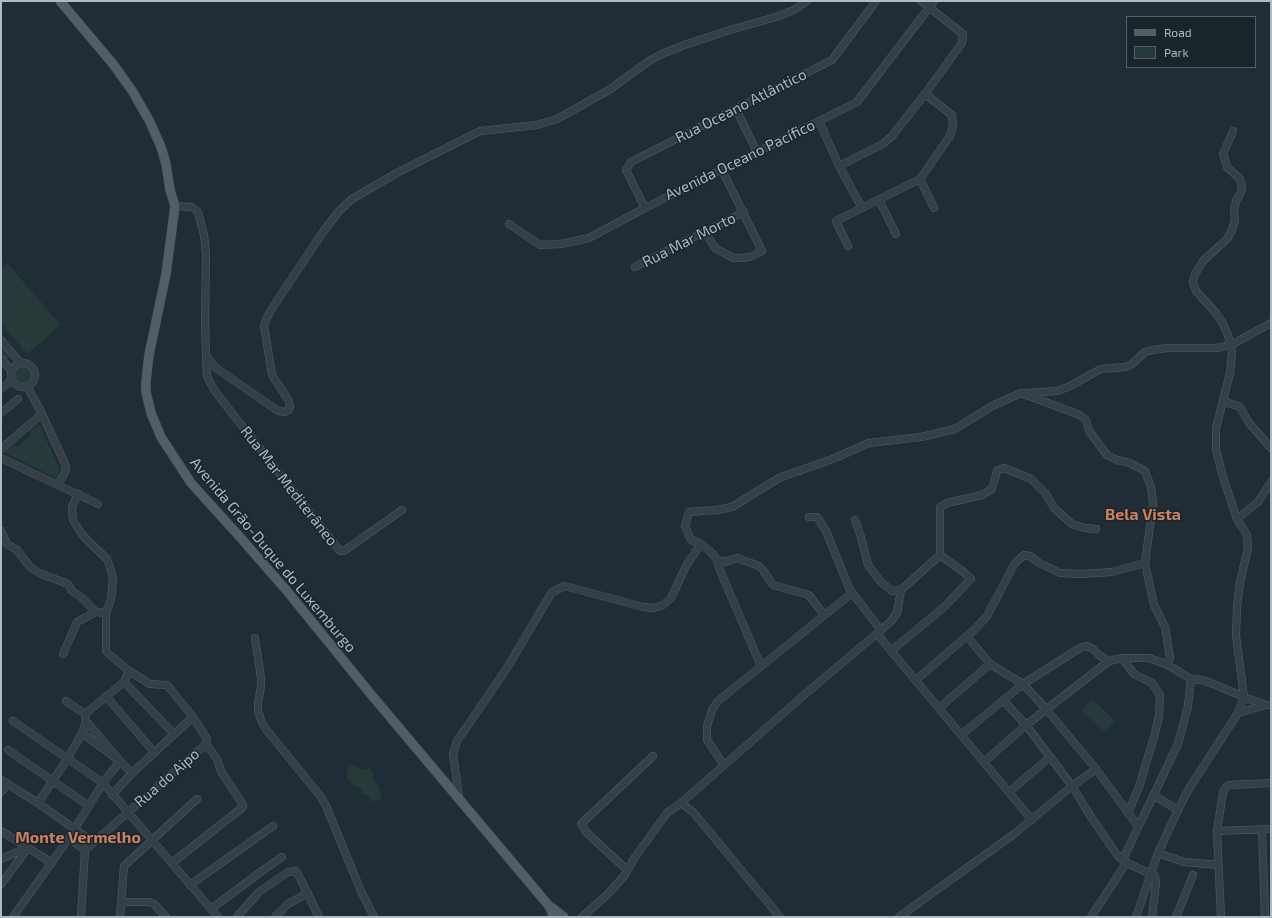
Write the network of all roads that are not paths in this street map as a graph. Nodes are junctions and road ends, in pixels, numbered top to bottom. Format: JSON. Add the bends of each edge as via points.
{"nodes":[{"id":1,"x":60,"y":1,"type":"edge"},
{"id":2,"x":807,"y":1,"type":"edge"},
{"id":3,"x":876,"y":1,"type":"edge"},
{"id":4,"x":921,"y":1,"type":"edge"},
{"id":5,"x":932,"y":4,"type":"edge"},
{"id":6,"x":925,"y":94,"type":"junction"},
{"id":7,"x":736,"y":109,"type":"junction"},
{"id":8,"x":819,"y":121,"type":"junction"},
{"id":9,"x":1233,"y":131,"type":"dead end"},
{"id":10,"x":757,"y":152,"type":"junction"},
{"id":11,"x":839,"y":166,"type":"junction"},
{"id":12,"x":722,"y":170,"type":"junction"},
{"id":13,"x":920,"y":179,"type":"junction"},
{"id":14,"x":879,"y":200,"type":"junction"},
{"id":15,"x":175,"y":206,"type":"junction"},
{"id":16,"x":645,"y":208,"type":"junction"},
{"id":17,"x":862,"y":208,"type":"junction"},
{"id":18,"x":934,"y":208,"type":"dead end"},
{"id":19,"x":744,"y":212,"type":"junction"},
{"id":20,"x":509,"y":224,"type":"dead end"},
{"id":21,"x":705,"y":232,"type":"junction"},
{"id":22,"x":896,"y":234,"type":"dead end"},
{"id":23,"x":848,"y":246,"type":"dead end"},
{"id":24,"x":635,"y":267,"type":"dead end"},
{"id":25,"x":1271,"y":323,"type":"edge"},
{"id":26,"x":1,"y":340,"type":"edge"},
{"id":27,"x":1231,"y":346,"type":"junction"},
{"id":28,"x":206,"y":356,"type":"junction"},
{"id":29,"x":1,"y":359,"type":"edge"},
{"id":30,"x":22,"y":363,"type":"junction"},
{"id":31,"x":11,"y":370,"type":"junction"},
{"id":32,"x":12,"y":380,"type":"junction"},
{"id":33,"x":27,"y":386,"type":"junction"},
{"id":34,"x":1,"y":389,"type":"edge"},
{"id":35,"x":1021,"y":392,"type":"junction"},
{"id":36,"x":18,"y":399,"type":"dead end"},
{"id":37,"x":1223,"y":401,"type":"junction"},
{"id":38,"x":1,"y":413,"type":"edge"},
{"id":39,"x":42,"y":414,"type":"junction"},
{"id":40,"x":1271,"y":448,"type":"edge"},
{"id":41,"x":1,"y":449,"type":"edge"},
{"id":42,"x":1,"y":458,"type":"edge"},
{"id":43,"x":1271,"y":482,"type":"edge"},
{"id":44,"x":58,"y":485,"type":"junction"},
{"id":45,"x":78,"y":494,"type":"junction"},
{"id":46,"x":98,"y":504,"type":"dead end"},
{"id":47,"x":402,"y":510,"type":"dead end"},
{"id":48,"x":809,"y":517,"type":"dead end"},
{"id":49,"x":1237,"y":519,"type":"junction"},
{"id":50,"x":855,"y":520,"type":"dead end"},
{"id":51,"x":1096,"y":529,"type":"dead end"},
{"id":52,"x":1,"y":531,"type":"edge"},
{"id":53,"x":701,"y":544,"type":"junction"},
{"id":54,"x":940,"y":556,"type":"junction"},
{"id":55,"x":717,"y":560,"type":"junction"},
{"id":56,"x":1145,"y":562,"type":"junction"},
{"id":57,"x":901,"y":590,"type":"junction"},
{"id":58,"x":852,"y":593,"type":"junction"},
{"id":59,"x":96,"y":612,"type":"junction"},
{"id":60,"x":106,"y":613,"type":"junction"},
{"id":61,"x":824,"y":615,"type":"junction"},
{"id":62,"x":879,"y":632,"type":"junction"},
{"id":63,"x":967,"y":636,"type":"junction"},
{"id":64,"x":255,"y":638,"type":"dead end"},
{"id":65,"x":891,"y":650,"type":"junction"},
{"id":66,"x":63,"y":654,"type":"dead end"},
{"id":67,"x":1122,"y":658,"type":"junction"},
{"id":68,"x":1109,"y":661,"type":"junction"},
{"id":69,"x":990,"y":664,"type":"junction"},
{"id":70,"x":1168,"y":665,"type":"junction"},
{"id":71,"x":761,"y":666,"type":"junction"},
{"id":72,"x":129,"y":671,"type":"junction"},
{"id":73,"x":1191,"y":679,"type":"junction"},
{"id":74,"x":916,"y":680,"type":"junction"},
{"id":75,"x":124,"y":682,"type":"junction"},
{"id":76,"x":1023,"y":684,"type":"junction"},
{"id":77,"x":106,"y":696,"type":"junction"},
{"id":78,"x":1244,"y":697,"type":"junction"},
{"id":79,"x":1003,"y":700,"type":"junction"},
{"id":80,"x":66,"y":701,"type":"dead end"},
{"id":81,"x":1269,"y":705,"type":"edge"},
{"id":82,"x":939,"y":708,"type":"junction"},
{"id":83,"x":1046,"y":709,"type":"junction"},
{"id":84,"x":1238,"y":713,"type":"junction"},
{"id":85,"x":86,"y":717,"type":"junction"},
{"id":86,"x":193,"y":717,"type":"junction"},
{"id":87,"x":13,"y":721,"type":"dead end"},
{"id":88,"x":1026,"y":725,"type":"junction"},
{"id":89,"x":82,"y":733,"type":"junction"},
{"id":90,"x":174,"y":734,"type":"junction"},
{"id":91,"x":961,"y":735,"type":"junction"},
{"id":92,"x":206,"y":744,"type":"junction"},
{"id":93,"x":8,"y":750,"type":"dead end"},
{"id":94,"x":154,"y":752,"type":"junction"},
{"id":95,"x":652,"y":756,"type":"dead end"},
{"id":96,"x":1050,"y":757,"type":"junction"},
{"id":97,"x":68,"y":758,"type":"junction"},
{"id":98,"x":120,"y":761,"type":"junction"},
{"id":99,"x":984,"y":762,"type":"junction"},
{"id":100,"x":724,"y":765,"type":"junction"},
{"id":101,"x":1096,"y":769,"type":"junction"},
{"id":102,"x":132,"y":773,"type":"junction"},
{"id":103,"x":54,"y":780,"type":"junction"},
{"id":104,"x":4,"y":782,"type":"edge"},
{"id":105,"x":103,"y":783,"type":"junction"},
{"id":106,"x":1271,"y":783,"type":"edge"},
{"id":107,"x":1072,"y":786,"type":"junction"},
{"id":108,"x":1,"y":792,"type":"edge"},
{"id":109,"x":1009,"y":792,"type":"junction"},
{"id":110,"x":112,"y":795,"type":"junction"},
{"id":111,"x":1153,"y":795,"type":"junction"},
{"id":112,"x":459,"y":798,"type":"junction"},
{"id":113,"x":197,"y":800,"type":"dead end"},
{"id":114,"x":38,"y":803,"type":"junction"},
{"id":115,"x":681,"y":803,"type":"junction"},
{"id":116,"x":89,"y":806,"type":"junction"},
{"id":117,"x":1178,"y":810,"type":"junction"},
{"id":118,"x":128,"y":812,"type":"junction"},
{"id":119,"x":1128,"y":813,"type":"junction"},
{"id":120,"x":1032,"y":820,"type":"junction"},
{"id":121,"x":273,"y":826,"type":"dead end"},
{"id":122,"x":1138,"y":826,"type":"junction"},
{"id":123,"x":75,"y":829,"type":"junction"},
{"id":124,"x":1,"y":830,"type":"edge"},
{"id":125,"x":1262,"y":830,"type":"junction"},
{"id":126,"x":1271,"y":830,"type":"edge"},
{"id":127,"x":1216,"y":831,"type":"junction"},
{"id":128,"x":69,"y":838,"type":"junction"},
{"id":129,"x":152,"y":840,"type":"junction"},
{"id":130,"x":93,"y":842,"type":"junction"},
{"id":131,"x":28,"y":848,"type":"junction"},
{"id":132,"x":85,"y":850,"type":"junction"},
{"id":133,"x":1158,"y":852,"type":"junction"},
{"id":134,"x":282,"y":857,"type":"dead end"},
{"id":135,"x":1,"y":859,"type":"edge"},
{"id":136,"x":1125,"y":861,"type":"junction"},
{"id":137,"x":52,"y":863,"type":"junction"},
{"id":138,"x":172,"y":863,"type":"junction"},
{"id":139,"x":1219,"y":865,"type":"junction"},
{"id":140,"x":627,"y":870,"type":"junction"},
{"id":141,"x":1150,"y":874,"type":"junction"},
{"id":142,"x":1193,"y":875,"type":"dead end"},
{"id":143,"x":1,"y":884,"type":"edge"},
{"id":144,"x":190,"y":885,"type":"junction"},
{"id":145,"x":308,"y":893,"type":"junction"},
{"id":146,"x":122,"y":902,"type":"junction"},
{"id":147,"x":549,"y":906,"type":"junction"},
{"id":148,"x":211,"y":909,"type":"junction"},
{"id":149,"x":12,"y":917,"type":"edge"},
{"id":150,"x":81,"y":917,"type":"edge"},
{"id":151,"x":120,"y":917,"type":"edge"},
{"id":152,"x":166,"y":917,"type":"edge"},
{"id":153,"x":218,"y":917,"type":"edge"},
{"id":154,"x":237,"y":917,"type":"edge"},
{"id":155,"x":275,"y":917,"type":"edge"},
{"id":156,"x":319,"y":917,"type":"edge"},
{"id":157,"x":374,"y":917,"type":"edge"},
{"id":158,"x":554,"y":917,"type":"edge"},
{"id":159,"x":564,"y":917,"type":"edge"},
{"id":160,"x":582,"y":917,"type":"edge"},
{"id":161,"x":780,"y":917,"type":"edge"},
{"id":162,"x":899,"y":917,"type":"edge"},
{"id":163,"x":1091,"y":917,"type":"edge"},
{"id":164,"x":1136,"y":917,"type":"edge"},
{"id":165,"x":1152,"y":917,"type":"edge"},
{"id":166,"x":1176,"y":917,"type":"edge"},
{"id":167,"x":1221,"y":917,"type":"edge"},
{"id":168,"x":1266,"y":917,"type":"edge"}],
"edges":[{"from":1,"to":15,"type":"main road","name":"Avenida Grão-Duque do Luxemburgo","via":[[113,64],[146,114],[166,164]]},
{"from":2,"to":28,"type":"street","via":[[794,10],[776,17],[668,52],[649,61],[610,90],[556,119],[537,125],[480,131],[352,199],[323,232],[273,307],[264,326],[272,375],[289,401],[289,410],[278,411],[216,368]]},
{"from":3,"to":7,"type":"street","name":"Rua Oceano Atlântico","via":[[832,60]]},
{"from":4,"to":5,"type":"street"},
{"from":5,"to":6,"type":"street","via":[[963,34],[962,43]]},
{"from":5,"to":8,"type":"street","name":"Avenida Oceano Pacífico","via":[[857,102]]},
{"from":6,"to":11,"type":"street","via":[[883,144]]},
{"from":6,"to":13,"type":"street","via":[[952,115],[952,125],[950,136]]},
{"from":7,"to":10,"type":"street"},
{"from":7,"to":16,"type":"street","name":"Rua Oceano Atlântico","via":[[631,162],[626,170]]},
{"from":8,"to":10,"type":"street","name":"Avenida Oceano Pacífico"},
{"from":8,"to":11,"type":"street"},
{"from":9,"to":27,"type":"street","via":[[1223,154],[1227,167],[1240,179],[1242,186],[1234,209],[1235,220],[1227,239],[1203,261],[1193,283],[1196,291],[1222,322]]},
{"from":10,"to":12,"type":"street","name":"Avenida Oceano Pacífico"},
{"from":11,"to":17,"type":"street"},
{"from":12,"to":16,"type":"street","name":"Avenida Oceano Pacífico"},
{"from":12,"to":19,"type":"street"},
{"from":13,"to":14,"type":"street"},
{"from":13,"to":18,"type":"street"},
{"from":14,"to":17,"type":"street"},
{"from":14,"to":22,"type":"street"},
{"from":15,"to":28,"type":"street","via":[[192,207],[198,212],[204,235]]},
{"from":15,"to":112,"type":"main road","name":"Avenida Grão-Duque do Luxemburgo","via":[[166,274],[146,371],[148,403],[161,437],[191,483],[240,536]]},
{"from":16,"to":20,"type":"street","name":"Avenida Oceano Pacífico","via":[[589,238],[561,244],[540,245]]},
{"from":17,"to":23,"type":"street","via":[[836,221]]},
{"from":19,"to":21,"type":"street","name":"Rua Mar Morto"},
{"from":19,"to":21,"type":"street","via":[[762,251],[733,258],[715,248]]},
{"from":21,"to":24,"type":"street","name":"Rua Mar Morto"},
{"from":25,"to":27,"type":"street"},
{"from":26,"to":30,"type":"street"},
{"from":27,"to":35,"type":"street","via":[[1152,350],[1145,352],[1126,367],[1101,369],[1056,391]]},
{"from":27,"to":37,"type":"street","via":[[1230,373]]},
{"from":28,"to":47,"type":"street","name":"Rua Mar Mediterâneo","via":[[207,376],[214,390],[340,551],[344,551]]},
{"from":29,"to":31,"type":"street"},
{"from":30,"to":31,"type":"street"},
{"from":30,"to":33,"type":"street","via":[[30,365],[34,372],[34,379]]},
{"from":31,"to":32,"type":"street"},
{"from":32,"to":33,"type":"street","via":[[17,385]]},
{"from":32,"to":34,"type":"street"},
{"from":33,"to":39,"type":"street"},
{"from":35,"to":53,"type":"street","via":[[955,429],[921,437],[869,443],[779,478],[732,507],[689,512],[684,526],[691,540]]},
{"from":35,"to":56,"type":"street","via":[[1080,414],[1107,455],[1145,471],[1151,486],[1153,504]]},
{"from":36,"to":38,"type":"street"},
{"from":37,"to":40,"type":"street","via":[[1240,406],[1249,423]]},
{"from":37,"to":49,"type":"street","via":[[1216,428],[1216,450]]},
{"from":39,"to":41,"type":"street"},
{"from":39,"to":44,"type":"street","via":[[66,467]]},
{"from":42,"to":44,"type":"street"},
{"from":43,"to":49,"type":"street","via":[[1258,502]]},
{"from":44,"to":45,"type":"street"},
{"from":45,"to":46,"type":"street"},
{"from":45,"to":60,"type":"street","via":[[72,507],[73,520],[81,533],[109,562],[113,579],[111,599]]},
{"from":48,"to":58,"type":"street","via":[[817,517],[826,531]]},
{"from":49,"to":78,"type":"street","via":[[1247,536],[1248,548],[1240,582],[1236,636]]},
{"from":50,"to":57,"type":"street","via":[[868,566],[892,591]]},
{"from":51,"to":54,"type":"street","via":[[1072,524],[1054,508],[1046,494],[1030,479],[1004,468],[997,471],[992,489],[982,495],[940,507]]},
{"from":52,"to":59,"type":"street","via":[[8,544],[17,550],[30,567],[68,584],[72,592]]},
{"from":53,"to":55,"type":"street"},
{"from":53,"to":112,"type":"street","via":[[687,564],[672,598],[654,608],[565,586],[552,592],[507,668],[457,741],[453,754]]},
{"from":54,"to":57,"type":"street"},
{"from":54,"to":65,"type":"street","via":[[971,579],[944,607]]},
{"from":55,"to":61,"type":"street","via":[[725,562],[737,558],[759,566],[773,585],[809,595]]},
{"from":55,"to":71,"type":"street"},
{"from":56,"to":63,"type":"street","via":[[1112,572],[1060,573],[1024,555],[1015,563],[987,616]]},
{"from":56,"to":70,"type":"street","via":[[1154,605],[1165,627],[1170,658]]},
{"from":57,"to":62,"type":"street","via":[[896,613]]},
{"from":58,"to":61,"type":"street"},
{"from":58,"to":62,"type":"street"},
{"from":59,"to":60,"type":"street"},
{"from":59,"to":66,"type":"street","via":[[77,622]]},
{"from":60,"to":72,"type":"street","via":[[106,651]]},
{"from":61,"to":71,"type":"street"},
{"from":62,"to":65,"type":"street"},
{"from":62,"to":100,"type":"street"},
{"from":63,"to":69,"type":"street"},
{"from":63,"to":74,"type":"street"},
{"from":64,"to":157,"type":"street","via":[[261,678],[258,711],[261,720],[321,797]]},
{"from":65,"to":74,"type":"street"},
{"from":67,"to":68,"type":"street"},
{"from":67,"to":70,"type":"street","via":[[1149,658]]},
{"from":67,"to":119,"type":"street","via":[[1134,674],[1152,683],[1160,694],[1159,716],[1153,739],[1139,787]]},
{"from":68,"to":76,"type":"street","via":[[1086,646]]},
{"from":68,"to":83,"type":"street"},
{"from":69,"to":76,"type":"street"},
{"from":69,"to":82,"type":"street"},
{"from":70,"to":73,"type":"street"},
{"from":71,"to":100,"type":"street","via":[[718,701],[712,710],[706,740]]},
{"from":72,"to":75,"type":"street"},
{"from":72,"to":86,"type":"street","via":[[150,684],[167,685]]},
{"from":73,"to":78,"type":"street","via":[[1202,680]]},
{"from":73,"to":111,"type":"street","via":[[1188,706],[1178,744]]},
{"from":74,"to":82,"type":"street"},
{"from":75,"to":77,"type":"street"},
{"from":75,"to":90,"type":"street"},
{"from":76,"to":79,"type":"street"},
{"from":76,"to":83,"type":"street"},
{"from":77,"to":85,"type":"street"},
{"from":77,"to":94,"type":"street"},
{"from":78,"to":81,"type":"street"},
{"from":78,"to":84,"type":"street"},
{"from":79,"to":88,"type":"street"},
{"from":79,"to":91,"type":"street"},
{"from":80,"to":85,"type":"street"},
{"from":81,"to":84,"type":"street"},
{"from":82,"to":91,"type":"street"},
{"from":83,"to":88,"type":"street"},
{"from":83,"to":101,"type":"street"},
{"from":84,"to":117,"type":"street","via":[[1190,786]]},
{"from":85,"to":89,"type":"street"},
{"from":85,"to":98,"type":"street"},
{"from":86,"to":90,"type":"street"},
{"from":86,"to":92,"type":"street","via":[[207,739]]},
{"from":87,"to":97,"type":"street"},
{"from":88,"to":96,"type":"street"},
{"from":88,"to":99,"type":"street"},
{"from":89,"to":97,"type":"street"},
{"from":89,"to":98,"type":"street"},
{"from":90,"to":94,"type":"street"},
{"from":91,"to":99,"type":"street"},
{"from":92,"to":118,"type":"street","name":"Rua do Aipo"},
{"from":92,"to":138,"type":"street","via":[[243,807]]},
{"from":93,"to":103,"type":"street"},
{"from":94,"to":102,"type":"street"},
{"from":95,"to":140,"type":"street","via":[[581,824],[586,832]]},
{"from":96,"to":107,"type":"street"},
{"from":96,"to":109,"type":"street"},
{"from":97,"to":103,"type":"street"},
{"from":97,"to":105,"type":"street"},
{"from":98,"to":102,"type":"street"},
{"from":98,"to":105,"type":"street"},
{"from":99,"to":109,"type":"street"},
{"from":100,"to":115,"type":"street"},
{"from":101,"to":107,"type":"street"},
{"from":101,"to":119,"type":"street"},
{"from":102,"to":110,"type":"street"},
{"from":103,"to":114,"type":"street"},
{"from":103,"to":116,"type":"street"},
{"from":104,"to":108,"type":"street"},
{"from":104,"to":114,"type":"street"},
{"from":105,"to":110,"type":"street"},
{"from":105,"to":116,"type":"street"},
{"from":106,"to":127,"type":"street","via":[[1226,787],[1222,792]]},
{"from":107,"to":120,"type":"street"},
{"from":107,"to":136,"type":"street","via":[[1118,856]]},
{"from":109,"to":120,"type":"street"},
{"from":110,"to":118,"type":"street"},
{"from":111,"to":117,"type":"street"},
{"from":111,"to":122,"type":"street"},
{"from":112,"to":147,"type":"main road","name":"Avenida Grão-Duque do Luxemburgo"},
{"from":113,"to":129,"type":"street"},
{"from":114,"to":123,"type":"street"},
{"from":115,"to":140,"type":"street","via":[[667,813]]},
{"from":115,"to":161,"type":"street","via":[[693,812]]},
{"from":116,"to":123,"type":"street"},
{"from":117,"to":133,"type":"street"},
{"from":118,"to":129,"type":"street"},
{"from":118,"to":130,"type":"street","name":"Rua do Aipo"},
{"from":119,"to":122,"type":"street"},
{"from":120,"to":162,"type":"street"},
{"from":121,"to":144,"type":"street"},
{"from":122,"to":136,"type":"street"},
{"from":123,"to":128,"type":"street"},
{"from":123,"to":130,"type":"street"},
{"from":124,"to":131,"type":"street"},
{"from":125,"to":126,"type":"street"},
{"from":125,"to":127,"type":"street"},
{"from":125,"to":168,"type":"street"},
{"from":127,"to":139,"type":"street"},
{"from":128,"to":132,"type":"street"},
{"from":128,"to":137,"type":"street"},
{"from":129,"to":138,"type":"street"},
{"from":129,"to":146,"type":"street","via":[[124,866]]},
{"from":130,"to":132,"type":"street","name":"Rua do Aipo"},
{"from":131,"to":135,"type":"street"},
{"from":131,"to":137,"type":"street"},
{"from":131,"to":143,"type":"street"},
{"from":132,"to":150,"type":"street"},
{"from":133,"to":139,"type":"street","via":[[1184,862]]},
{"from":133,"to":141,"type":"street"},
{"from":134,"to":148,"type":"street"},
{"from":136,"to":141,"type":"street"},
{"from":136,"to":163,"type":"street"},
{"from":137,"to":149,"type":"street"},
{"from":138,"to":144,"type":"street"},
{"from":139,"to":167,"type":"street"},
{"from":140,"to":160,"type":"street","via":[[608,894]]},
{"from":141,"to":164,"type":"street"},
{"from":141,"to":165,"type":"street","via":[[1155,876],[1156,883]]},
{"from":142,"to":166,"type":"street"},
{"from":144,"to":148,"type":"street"},
{"from":145,"to":154,"type":"street","via":[[298,873],[288,872],[258,892]]},
{"from":145,"to":155,"type":"street","via":[[288,904]]},
{"from":145,"to":156,"type":"street"},
{"from":146,"to":151,"type":"street"},
{"from":146,"to":152,"type":"street","via":[[150,902]]},
{"from":147,"to":158,"type":"main road","name":"Avenida Grão-Duque do Luxemburgo"},
{"from":147,"to":159,"type":"main road","name":"Avenida Grão-Duque do Luxemburgo"},
{"from":148,"to":153,"type":"street"}]}
